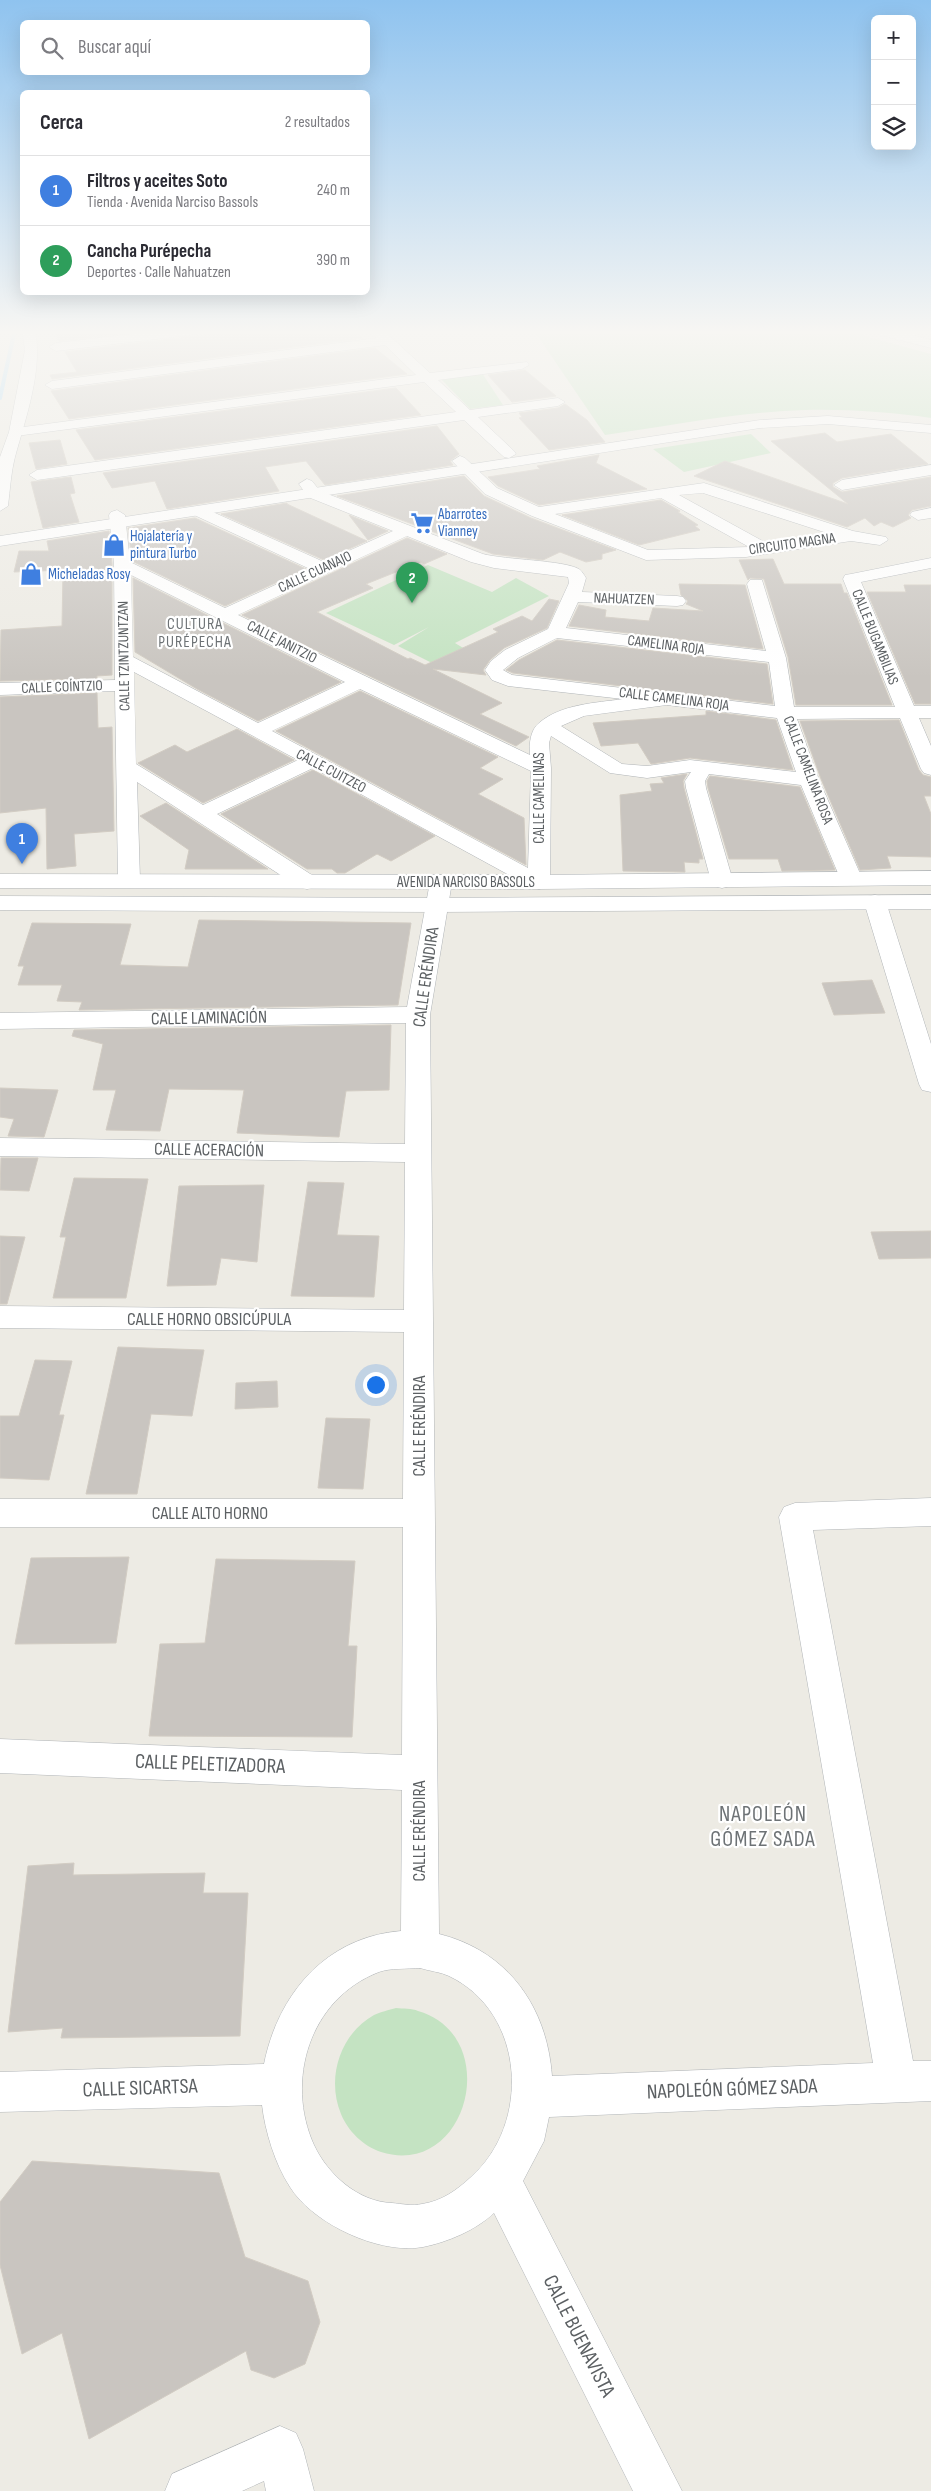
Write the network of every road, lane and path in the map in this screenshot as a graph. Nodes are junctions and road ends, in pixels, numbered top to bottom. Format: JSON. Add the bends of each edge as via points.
{"nodes":[{"id":1,"x":10,"y":445,"type":"edge"},
{"id":2,"x":253,"y":445,"type":"edge"},
{"id":3,"x":500,"y":445,"type":"edge"},
{"id":4,"x":577,"y":445,"type":"edge"},
{"id":5,"x":593,"y":445,"type":"edge"},
{"id":6,"x":509,"y":454,"type":"junction"},
{"id":7,"x":4,"y":458,"type":"edge"},
{"id":8,"x":464,"y":465,"type":"junction"},
{"id":9,"x":931,"y":470,"type":"edge"},
{"id":10,"x":36,"y":476,"type":"dead end"},
{"id":11,"x":842,"y":485,"type":"dead end"},
{"id":12,"x":310,"y":489,"type":"junction"},
{"id":13,"x":664,"y":493,"type":"junction"},
{"id":14,"x":0,"y":506,"type":"edge"},
{"id":15,"x":198,"y":510,"type":"junction"},
{"id":16,"x":538,"y":512,"type":"junction"},
{"id":17,"x":118,"y":519,"type":"junction"},
{"id":18,"x":405,"y":531,"type":"junction"},
{"id":19,"x":0,"y":533,"type":"edge"},
{"id":20,"x":851,"y":536,"type":"junction"},
{"id":21,"x":880,"y":540,"type":"dead end"},
{"id":22,"x":0,"y":541,"type":"edge"},
{"id":23,"x":766,"y":550,"type":"junction"},
{"id":24,"x":931,"y":563,"type":"edge"},
{"id":25,"x":122,"y":564,"type":"junction"},
{"id":26,"x":322,"y":568,"type":"junction"},
{"id":27,"x":756,"y":584,"type":"dead end"},
{"id":28,"x":572,"y":597,"type":"junction"},
{"id":29,"x":677,"y":601,"type":"dead end"},
{"id":30,"x":226,"y":614,"type":"junction"},
{"id":31,"x":554,"y":632,"type":"junction"},
{"id":32,"x":776,"y":658,"type":"junction"},
{"id":33,"x":124,"y":659,"type":"junction"},
{"id":34,"x":360,"y":682,"type":"junction"},
{"id":35,"x":125,"y":685,"type":"junction"},
{"id":36,"x":0,"y":690,"type":"edge"},
{"id":37,"x":673,"y":698,"type":"junction"},
{"id":38,"x":906,"y":712,"type":"junction"},
{"id":39,"x":931,"y":712,"type":"edge"},
{"id":40,"x":785,"y":713,"type":"junction"},
{"id":41,"x":545,"y":727,"type":"junction"},
{"id":42,"x":256,"y":731,"type":"junction"},
{"id":43,"x":312,"y":761,"type":"junction"},
{"id":44,"x":127,"y":767,"type":"junction"},
{"id":45,"x":541,"y":768,"type":"junction"},
{"id":46,"x":704,"y":768,"type":"junction"},
{"id":47,"x":931,"y":769,"type":"edge"},
{"id":48,"x":809,"y":780,"type":"junction"},
{"id":49,"x":202,"y":813,"type":"junction"},
{"id":50,"x":851,"y":878,"type":"junction"},
{"id":51,"x":931,"y":878,"type":"edge"},
{"id":52,"x":129,"y":880,"type":"junction"},
{"id":53,"x":0,"y":881,"type":"edge"},
{"id":54,"x":307,"y":882,"type":"junction"},
{"id":55,"x":539,"y":882,"type":"junction"},
{"id":56,"x":722,"y":882,"type":"junction"},
{"id":57,"x":439,"y":893,"type":"junction"},
{"id":58,"x":875,"y":902,"type":"junction"},
{"id":59,"x":931,"y":902,"type":"edge"},
{"id":60,"x":0,"y":903,"type":"edge"},
{"id":61,"x":418,"y":1015,"type":"junction"},
{"id":62,"x":0,"y":1021,"type":"edge"},
{"id":63,"x":931,"y":1084,"type":"edge"},
{"id":64,"x":0,"y":1147,"type":"edge"},
{"id":65,"x":418,"y":1153,"type":"junction"},
{"id":66,"x":0,"y":1317,"type":"edge"},
{"id":67,"x":418,"y":1321,"type":"junction"},
{"id":68,"x":931,"y":1512,"type":"edge"},
{"id":69,"x":0,"y":1513,"type":"edge"},
{"id":70,"x":419,"y":1514,"type":"junction"},
{"id":71,"x":0,"y":1756,"type":"edge"},
{"id":72,"x":419,"y":1773,"type":"junction"},
{"id":73,"x":420,"y":1949,"type":"junction"},
{"id":74,"x":914,"y":2082,"type":"edge"},
{"id":75,"x":280,"y":2084,"type":"junction"},
{"id":76,"x":0,"y":2092,"type":"edge"},
{"id":77,"x":533,"y":2097,"type":"junction"},
{"id":78,"x":500,"y":2180,"type":"junction"},
{"id":79,"x":285,"y":2470,"type":"edge"},
{"id":80,"x":189,"y":2491,"type":"edge"},
{"id":81,"x":658,"y":2491,"type":"edge"}],
"edges":[{"from":1,"to":7,"type":"street"},
{"from":2,"to":10,"type":"street"},
{"from":3,"to":6,"type":"street"},
{"from":4,"to":6,"type":"street"},
{"from":5,"to":8,"type":"street"},
{"from":6,"to":8,"type":"street"},
{"from":7,"to":14,"type":"street"},
{"from":8,"to":12,"type":"street"},
{"from":8,"to":16,"type":"street","name":"CIRCUITO MAGNA","via":[[492,491]]},
{"from":9,"to":11,"type":"street"},
{"from":12,"to":15,"type":"street"},
{"from":12,"to":17,"type":"street"},
{"from":12,"to":18,"type":"street"},
{"from":13,"to":16,"type":"street","name":"CIRCUITO MAGNA"},
{"from":13,"to":20,"type":"street","name":"CIRCUITO MAGNA","via":[[704,488]]},
{"from":13,"to":23,"type":"street"},
{"from":15,"to":17,"type":"street"},
{"from":15,"to":26,"type":"street"},
{"from":16,"to":23,"type":"street","name":"CIRCUITO MAGNA","via":[[646,556]]},
{"from":17,"to":19,"type":"street"},
{"from":17,"to":22,"type":"street"},
{"from":17,"to":25,"type":"street","name":"CALLE TZINTZUNTZAN"},
{"from":18,"to":26,"type":"street","name":"CALLE CUANAJO"},
{"from":18,"to":28,"type":"street","via":[[500,564],[574,573],[578,584]]},
{"from":20,"to":21,"type":"street"},
{"from":20,"to":23,"type":"street","name":"CIRCUITO MAGNA"},
{"from":24,"to":38,"type":"street","name":"CALLE BUGAMBILIAS","via":[[851,579]]},
{"from":25,"to":30,"type":"street","name":"CALLE JANITZIO"},
{"from":25,"to":33,"type":"street","name":"CALLE TZINTZUNTZAN"},
{"from":26,"to":30,"type":"street","name":"CALLE CUANAJO"},
{"from":27,"to":32,"type":"street","name":"CALLE CAMELINA ROSA"},
{"from":28,"to":29,"type":"street","name":"NAHUATZEN"},
{"from":28,"to":31,"type":"street"},
{"from":30,"to":34,"type":"street","name":"CALLE JANITZIO"},
{"from":31,"to":32,"type":"street","name":"CAMELINA ROJA"},
{"from":31,"to":37,"type":"street","name":"CALLE CAMELINA ROJA","via":[[505,658],[494,670],[508,680]]},
{"from":32,"to":40,"type":"street","name":"CALLE CAMELINA ROSA"},
{"from":33,"to":35,"type":"street","name":"CALLE TZINTZUNTZAN"},
{"from":33,"to":42,"type":"street","name":"CALLE CUITZEO"},
{"from":34,"to":42,"type":"street"},
{"from":34,"to":45,"type":"street","name":"CALLE JANITZIO"},
{"from":35,"to":36,"type":"street","name":"CALLE COÍNTZIO"},
{"from":35,"to":44,"type":"street","name":"CALLE TZINTZUNTZAN"},
{"from":37,"to":40,"type":"street","name":"CALLE CAMELINA ROJA"},
{"from":37,"to":41,"type":"street","name":"CALLE CAMELINAS","via":[[582,711]]},
{"from":38,"to":39,"type":"street","name":"CALLE CAMELINA ROJA"},
{"from":38,"to":40,"type":"street","name":"CALLE CAMELINA ROJA"},
{"from":38,"to":47,"type":"street","name":"CALLE BUGAMBILIAS"},
{"from":40,"to":48,"type":"street","name":"CALLE CAMELINA ROSA"},
{"from":41,"to":45,"type":"street","name":"CALLE CAMELINAS","via":[[539,743]]},
{"from":41,"to":46,"type":"street","via":[[562,734],[617,770],[647,772],[690,766]]},
{"from":42,"to":43,"type":"street","name":"CALLE CUITZEO"},
{"from":43,"to":49,"type":"street"},
{"from":43,"to":55,"type":"street","name":"CALLE CUITZEO"},
{"from":44,"to":49,"type":"street"},
{"from":44,"to":52,"type":"street","name":"CALLE TZINTZUNTZAN"},
{"from":45,"to":55,"type":"street","name":"CALLE CAMELINAS"},
{"from":46,"to":48,"type":"street"},
{"from":46,"to":56,"type":"street","via":[[696,781],[696,788]]},
{"from":48,"to":50,"type":"street","name":"CALLE CAMELINA ROSA"},
{"from":49,"to":54,"type":"street"},
{"from":50,"to":51,"type":"street","name":"AVENIDA NARCISO BASSOLS"},
{"from":50,"to":56,"type":"street","name":"AVENIDA NARCISO BASSOLS"},
{"from":52,"to":53,"type":"street","name":"AVENIDA NARCISO BASSOLS"},
{"from":52,"to":54,"type":"street","name":"AVENIDA NARCISO BASSOLS"},
{"from":54,"to":57,"type":"street","name":"AVENIDA NARCISO BASSOLS"},
{"from":55,"to":56,"type":"street","name":"AVENIDA NARCISO BASSOLS"},
{"from":55,"to":57,"type":"street","name":"AVENIDA NARCISO BASSOLS"},
{"from":57,"to":58,"type":"street","name":"AVENIDA NARCISO BASSOLS"},
{"from":57,"to":60,"type":"street","name":"AVENIDA NARCISO BASSOLS"},
{"from":57,"to":61,"type":"street","name":"CALLE ERÉNDIRA"},
{"from":58,"to":59,"type":"street","name":"AVENIDA NARCISO BASSOLS"},
{"from":58,"to":63,"type":"street"},
{"from":61,"to":62,"type":"street","name":"CALLE LAMINACIÓN"},
{"from":61,"to":65,"type":"street","name":"CALLE ERÉNDIRA"},
{"from":64,"to":65,"type":"street","name":"CALLE ACERACIÓN"},
{"from":65,"to":67,"type":"street","name":"CALLE ERÉNDIRA"},
{"from":66,"to":67,"type":"street","name":"CALLE HORNO OBSICÚPULA"},
{"from":67,"to":70,"type":"street","name":"CALLE ERÉNDIRA"},
{"from":68,"to":74,"type":"street","via":[[795,1517]]},
{"from":69,"to":70,"type":"street","name":"CALLE ALTO HORNO"},
{"from":70,"to":72,"type":"street","name":"CALLE ERÉNDIRA"},
{"from":71,"to":72,"type":"street","name":"CALLE PELETIZADORA"},
{"from":72,"to":73,"type":"street","name":"CALLE ERÉNDIRA"},
{"from":73,"to":75,"type":"street","via":[[379,1952],[342,1969],[311,1999],[289,2038]]},
{"from":73,"to":77,"type":"street","via":[[457,1958],[490,1980],[515,2012],[530,2053]]},
{"from":74,"to":77,"type":"street","name":"NAPOLEÓN GÓMEZ SADA"},
{"from":75,"to":76,"type":"street","name":"CALLE SICARTSA"},
{"from":75,"to":78,"type":"street","via":[[286,2130],[305,2173],[337,2206],[378,2224],[422,2226],[465,2211]]},
{"from":77,"to":78,"type":"street","via":[[523,2141]]},
{"from":78,"to":81,"type":"street","name":"CALLE BUENAVISTA"},
{"from":79,"to":80,"type":"street"}]}
